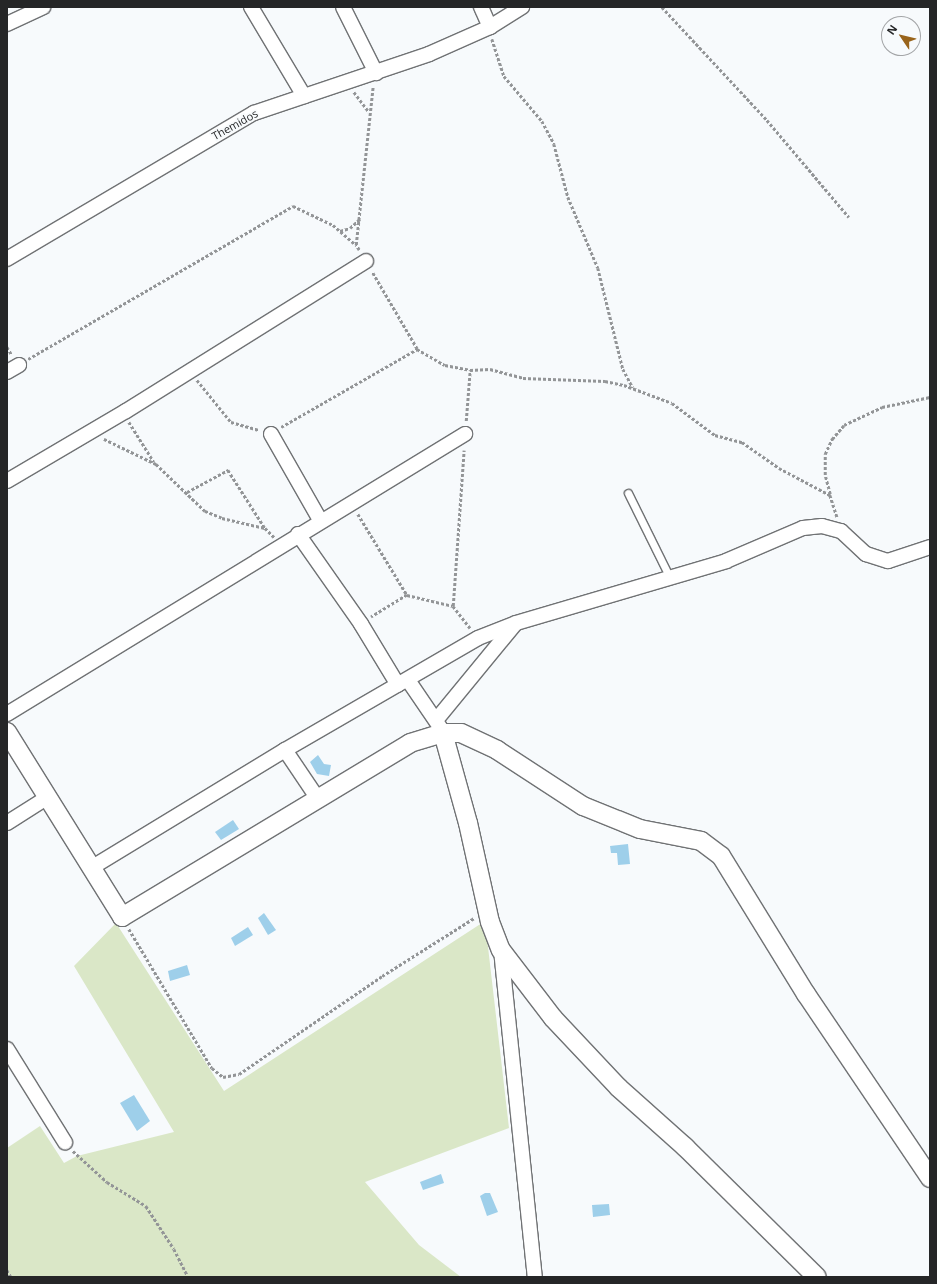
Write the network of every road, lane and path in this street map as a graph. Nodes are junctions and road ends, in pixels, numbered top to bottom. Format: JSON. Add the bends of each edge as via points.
{"nodes":[{"id":1,"x":43,"y":7,"type":"edge"},
{"id":2,"x":251,"y":7,"type":"edge"},
{"id":3,"x":343,"y":7,"type":"edge"},
{"id":4,"x":480,"y":7,"type":"edge"},
{"id":5,"x":522,"y":7,"type":"edge"},
{"id":6,"x":662,"y":7,"type":"edge"},
{"id":7,"x":7,"y":24,"type":"edge"},
{"id":8,"x":490,"y":27,"type":"junction"},
{"id":9,"x":376,"y":73,"type":"junction"},
{"id":10,"x":337,"y":86,"type":"junction"},
{"id":11,"x":304,"y":96,"type":"junction"},
{"id":12,"x":369,"y":113,"type":"junction"},
{"id":13,"x":849,"y":217,"type":"dead end"},
{"id":14,"x":360,"y":219,"type":"junction"},
{"id":15,"x":340,"y":231,"type":"junction"},
{"id":16,"x":356,"y":245,"type":"junction"},
{"id":17,"x":7,"y":259,"type":"edge"},
{"id":18,"x":366,"y":261,"type":"junction"},
{"id":19,"x":7,"y":347,"type":"edge"},
{"id":20,"x":416,"y":349,"type":"junction"},
{"id":21,"x":13,"y":368,"type":"edge"},
{"id":22,"x":189,"y":369,"type":"junction"},
{"id":23,"x":470,"y":370,"type":"junction"},
{"id":24,"x":633,"y":388,"type":"junction"},
{"id":25,"x":930,"y":397,"type":"edge"},
{"id":26,"x":126,"y":411,"type":"junction"},
{"id":27,"x":89,"y":433,"type":"junction"},
{"id":28,"x":271,"y":434,"type":"junction"},
{"id":29,"x":465,"y":434,"type":"junction"},
{"id":30,"x":156,"y":464,"type":"junction"},
{"id":31,"x":7,"y":480,"type":"edge"},
{"id":32,"x":187,"y":492,"type":"junction"},
{"id":33,"x":628,"y":493,"type":"dead end"},
{"id":34,"x":830,"y":494,"type":"junction"},
{"id":35,"x":351,"y":502,"type":"junction"},
{"id":36,"x":320,"y":520,"type":"junction"},
{"id":37,"x":265,"y":528,"type":"junction"},
{"id":38,"x":840,"y":531,"type":"junction"},
{"id":39,"x":298,"y":534,"type":"junction"},
{"id":40,"x":282,"y":544,"type":"junction"},
{"id":41,"x":930,"y":547,"type":"edge"},
{"id":42,"x":670,"y":578,"type":"junction"},
{"id":43,"x":407,"y":595,"type":"junction"},
{"id":44,"x":454,"y":606,"type":"junction"},
{"id":45,"x":516,"y":623,"type":"junction"},
{"id":46,"x":361,"y":624,"type":"junction"},
{"id":47,"x":478,"y":638,"type":"junction"},
{"id":48,"x":403,"y":682,"type":"junction"},
{"id":49,"x":7,"y":714,"type":"edge"},
{"id":50,"x":440,"y":726,"type":"junction"},
{"id":51,"x":7,"y":732,"type":"edge"},
{"id":52,"x":285,"y":750,"type":"junction"},
{"id":53,"x":46,"y":798,"type":"junction"},
{"id":54,"x":318,"y":799,"type":"junction"},
{"id":55,"x":7,"y":823,"type":"edge"},
{"id":56,"x":91,"y":868,"type":"junction"},
{"id":57,"x":488,"y":909,"type":"junction"},
{"id":58,"x":122,"y":917,"type":"junction"},
{"id":59,"x":501,"y":950,"type":"junction"},
{"id":60,"x":7,"y":1049,"type":"edge"},
{"id":61,"x":65,"y":1142,"type":"joint"},
{"id":62,"x":930,"y":1178,"type":"edge"},
{"id":63,"x":7,"y":1270,"type":"edge"},
{"id":64,"x":11,"y":1277,"type":"edge"},
{"id":65,"x":188,"y":1277,"type":"edge"},
{"id":66,"x":534,"y":1277,"type":"edge"},
{"id":67,"x":817,"y":1277,"type":"edge"}],
"edges":[{"from":1,"to":7,"type":"street"},
{"from":2,"to":11,"type":"street"},
{"from":3,"to":9,"type":"street"},
{"from":4,"to":8,"type":"street"},
{"from":5,"to":8,"type":"street","name":"Themidos"},
{"from":6,"to":13,"type":"path","via":[[767,120]]},
{"from":8,"to":9,"type":"street","name":"Themidos","via":[[429,54]]},
{"from":8,"to":24,"type":"path","via":[[504,76],[542,121],[554,144],[568,197],[598,268],[624,369]]},
{"from":9,"to":10,"type":"street","name":"Themidos"},
{"from":9,"to":12,"type":"path"},
{"from":10,"to":11,"type":"street","name":"Themidos"},
{"from":10,"to":12,"type":"path","via":[[353,91]]},
{"from":11,"to":17,"type":"street","name":"Themidos","via":[[254,112]]},
{"from":12,"to":14,"type":"path"},
{"from":14,"to":15,"type":"path","via":[[350,228]]},
{"from":14,"to":16,"type":"path"},
{"from":15,"to":16,"type":"path"},
{"from":15,"to":21,"type":"path","via":[[293,206],[182,268],[77,334]]},
{"from":16,"to":18,"type":"path"},
{"from":18,"to":20,"type":"path"},
{"from":18,"to":22,"type":"street"},
{"from":19,"to":21,"type":"path"},
{"from":20,"to":23,"type":"path","via":[[445,365]]},
{"from":20,"to":28,"type":"path"},
{"from":22,"to":26,"type":"street"},
{"from":22,"to":28,"type":"path","via":[[231,422]]},
{"from":23,"to":24,"type":"path","via":[[490,369],[523,378],[605,381]]},
{"from":23,"to":29,"type":"path"},
{"from":24,"to":34,"type":"path","via":[[672,404],[715,435],[742,442],[779,468]]},
{"from":25,"to":34,"type":"path","via":[[882,407],[844,425],[832,439],[825,454],[825,475]]},
{"from":26,"to":27,"type":"street"},
{"from":26,"to":30,"type":"path","via":[[138,441]]},
{"from":27,"to":30,"type":"path","via":[[122,445]]},
{"from":27,"to":31,"type":"street"},
{"from":28,"to":36,"type":"street"},
{"from":29,"to":35,"type":"street"},
{"from":29,"to":44,"type":"path"},
{"from":30,"to":32,"type":"path"},
{"from":32,"to":37,"type":"path","via":[[205,511],[222,518]]},
{"from":32,"to":37,"type":"path","via":[[228,470]]},
{"from":33,"to":42,"type":"lane"},
{"from":34,"to":38,"type":"path"},
{"from":35,"to":36,"type":"street"},
{"from":35,"to":43,"type":"path"},
{"from":36,"to":39,"type":"street"},
{"from":37,"to":40,"type":"path"},
{"from":38,"to":41,"type":"street","via":[[866,554],[888,561]]},
{"from":38,"to":42,"type":"street","via":[[822,526],[804,528],[726,561]]},
{"from":39,"to":40,"type":"street"},
{"from":39,"to":46,"type":"street"},
{"from":40,"to":49,"type":"street"},
{"from":42,"to":45,"type":"street"},
{"from":43,"to":44,"type":"path"},
{"from":43,"to":46,"type":"path"},
{"from":44,"to":47,"type":"path"},
{"from":45,"to":47,"type":"street"},
{"from":45,"to":50,"type":"street","via":[[467,679]]},
{"from":46,"to":48,"type":"street"},
{"from":47,"to":48,"type":"street"},
{"from":48,"to":50,"type":"street"},
{"from":48,"to":52,"type":"street"},
{"from":50,"to":54,"type":"street"},
{"from":50,"to":57,"type":"street"},
{"from":50,"to":62,"type":"street","via":[[497,750],[583,806],[640,829],[701,841],[721,856],[806,994]]},
{"from":51,"to":53,"type":"street"},
{"from":52,"to":54,"type":"street"},
{"from":52,"to":56,"type":"street"},
{"from":53,"to":55,"type":"street"},
{"from":53,"to":56,"type":"street"},
{"from":54,"to":58,"type":"street"},
{"from":56,"to":58,"type":"street"},
{"from":57,"to":58,"type":"path","via":[[382,976],[239,1074],[223,1077],[212,1068]]},
{"from":57,"to":59,"type":"street"},
{"from":59,"to":66,"type":"street"},
{"from":59,"to":67,"type":"street","via":[[553,1018],[619,1088],[685,1147]]},
{"from":60,"to":61,"type":"street"},
{"from":61,"to":65,"type":"path","via":[[84,1165],[146,1206],[174,1249]]},
{"from":63,"to":64,"type":"path"}]}
